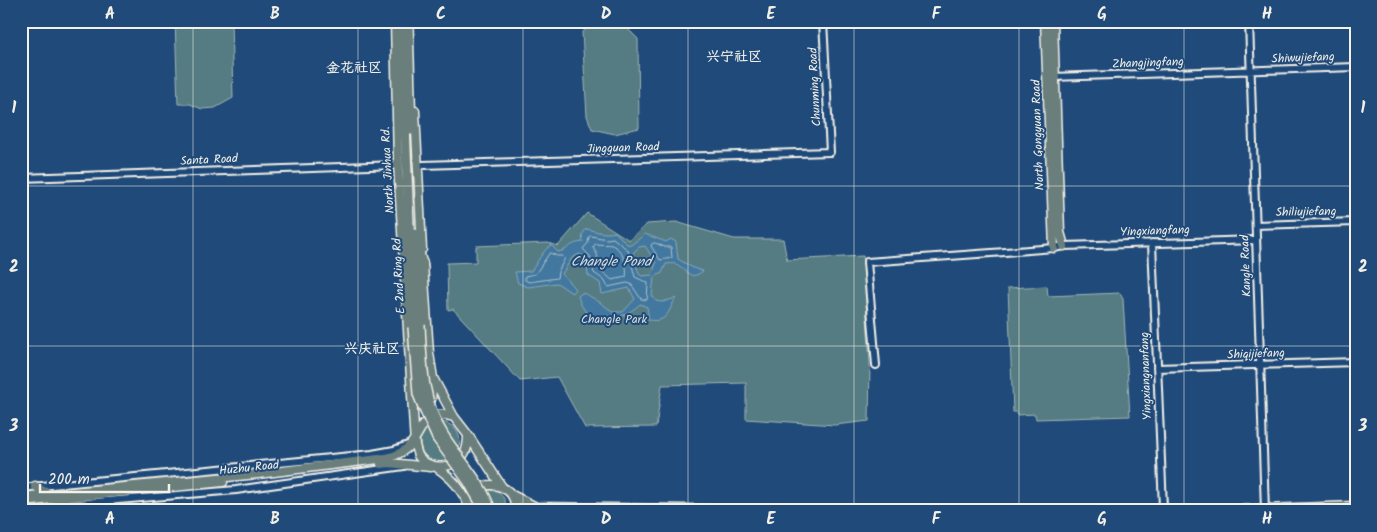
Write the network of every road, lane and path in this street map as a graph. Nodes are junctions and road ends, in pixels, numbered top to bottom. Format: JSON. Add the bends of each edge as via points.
{"nodes":[{"id":1,"x":394,"y":21,"type":"edge"},
{"id":2,"x":401,"y":21,"type":"edge"},
{"id":3,"x":408,"y":21,"type":"edge"},
{"id":4,"x":412,"y":21,"type":"edge"},
{"id":5,"x":823,"y":21,"type":"edge"},
{"id":6,"x":1045,"y":21,"type":"edge"},
{"id":7,"x":1053,"y":21,"type":"edge"},
{"id":8,"x":1249,"y":21,"type":"edge"},
{"id":9,"x":1356,"y":67,"type":"edge"},
{"id":10,"x":1251,"y":71,"type":"junction"},
{"id":11,"x":1050,"y":78,"type":"junction"},
{"id":12,"x":830,"y":152,"type":"joint"},
{"id":13,"x":398,"y":166,"type":"junction"},
{"id":14,"x":417,"y":169,"type":"junction"},
{"id":15,"x":21,"y":178,"type":"edge"},
{"id":16,"x":1356,"y":222,"type":"edge"},
{"id":17,"x":1256,"y":225,"type":"junction"},
{"id":18,"x":412,"y":234,"type":"junction"},
{"id":19,"x":1256,"y":240,"type":"junction"},
{"id":20,"x":1152,"y":242,"type":"junction"},
{"id":21,"x":1064,"y":246,"type":"junction"},
{"id":22,"x":1054,"y":248,"type":"junction"},
{"id":23,"x":423,"y":269,"type":"junction"},
{"id":24,"x":405,"y":275,"type":"junction"},
{"id":25,"x":417,"y":326,"type":"junction"},
{"id":26,"x":1356,"y":362,"type":"edge"},
{"id":27,"x":876,"y":365,"type":"dead end"},
{"id":28,"x":1261,"y":365,"type":"junction"},
{"id":29,"x":1157,"y":368,"type":"junction"},
{"id":30,"x":433,"y":378,"type":"junction"},
{"id":31,"x":411,"y":385,"type":"junction"},
{"id":32,"x":454,"y":417,"type":"junction"},
{"id":33,"x":468,"y":435,"type":"junction"},
{"id":34,"x":413,"y":440,"type":"junction"},
{"id":35,"x":284,"y":462,"type":"junction"},
{"id":36,"x":413,"y":464,"type":"junction"},
{"id":37,"x":436,"y":467,"type":"junction"},
{"id":38,"x":285,"y":471,"type":"junction"},
{"id":39,"x":35,"y":486,"type":"junction"},
{"id":40,"x":502,"y":487,"type":"junction"},
{"id":41,"x":21,"y":488,"type":"edge"},
{"id":42,"x":48,"y":494,"type":"junction"},
{"id":43,"x":512,"y":496,"type":"junction"},
{"id":44,"x":21,"y":497,"type":"edge"},
{"id":45,"x":21,"y":502,"type":"edge"},
{"id":46,"x":1356,"y":506,"type":"edge"},
{"id":47,"x":1163,"y":508,"type":"dead end"},
{"id":48,"x":471,"y":509,"type":"edge"},
{"id":49,"x":1265,"y":510,"type":"edge"},
{"id":50,"x":1356,"y":510,"type":"edge"},
{"id":51,"x":26,"y":511,"type":"edge"},
{"id":52,"x":485,"y":511,"type":"edge"},
{"id":53,"x":491,"y":511,"type":"edge"},
{"id":54,"x":515,"y":511,"type":"edge"},
{"id":55,"x":830,"y":511,"type":"edge"},
{"id":56,"x":1207,"y":511,"type":"edge"},
{"id":57,"x":1331,"y":511,"type":"edge"}],
"edges":[{"from":1,"to":13,"type":"main road","name":"North Jinhua Rd."},
{"from":2,"to":18,"type":"highway","name":"E 2nd Ring Rd"},
{"from":3,"to":18,"type":"highway","name":"E 2nd Ring Rd"},
{"from":4,"to":14,"type":"main road"},
{"from":5,"to":12,"type":"street","name":"Chunming Road"},
{"from":6,"to":11,"type":"main road","name":"North Gongyuan Road"},
{"from":7,"to":11,"type":"main road","name":"North Gongyuan Road"},
{"from":8,"to":10,"type":"street","name":"Kangle Road"},
{"from":9,"to":10,"type":"street","name":"Shiwujiefang"},
{"from":10,"to":11,"type":"street","name":"Zhangjingfang"},
{"from":10,"to":17,"type":"street","name":"Kangle Road"},
{"from":11,"to":21,"type":"main road","name":"North Gongyuan Road","via":[[1060,232]]},
{"from":11,"to":22,"type":"main road","name":"North Gongyuan Road"},
{"from":12,"to":14,"type":"street","name":"Jingguan Road","via":[[423,165]]},
{"from":13,"to":15,"type":"street","name":"Santa Road"},
{"from":13,"to":24,"type":"main road","name":"North Jinhua Rd."},
{"from":14,"to":23,"type":"main road"},
{"from":16,"to":17,"type":"street","name":"Shiliujiefang"},
{"from":17,"to":19,"type":"street","name":"Kangle Road"},
{"from":18,"to":23,"type":"highway"},
{"from":18,"to":24,"type":"highway"},
{"from":18,"to":25,"type":"highway","name":"E 2nd Ring Rd"},
{"from":19,"to":20,"type":"street","name":"Yingxiangfang"},
{"from":19,"to":28,"type":"street","name":"Kangle Road"},
{"from":20,"to":21,"type":"street","name":"Yingxiangfang"},
{"from":20,"to":29,"type":"street","name":"Yingxiangnanfang"},
{"from":21,"to":22,"type":"street","name":"Yingxiangfang"},
{"from":22,"to":27,"type":"street","name":"Yingxiangfang","via":[[868,262]]},
{"from":23,"to":30,"type":"main road"},
{"from":24,"to":31,"type":"main road","name":"North Jinhua Rd."},
{"from":25,"to":52,"type":"highway","name":"E 2nd Ring Rd","bridge":true,"via":[[418,394],[438,438]]},
{"from":25,"to":53,"type":"highway","name":"E 2nd Ring Rd","bridge":true,"via":[[424,384],[434,420],[473,476]]},
{"from":26,"to":28,"type":"street","name":"Shiqijiefang"},
{"from":28,"to":29,"type":"street","name":"Shiqijiefang"},
{"from":28,"to":49,"type":"street","name":"Kangle Road"},
{"from":29,"to":47,"type":"street","name":"Yingxiangnanfang"},
{"from":30,"to":31,"type":"main road","via":[[432,397],[428,403],[417,401]]},
{"from":30,"to":32,"type":"main road"},
{"from":31,"to":34,"type":"main road","name":"North Jinhua Rd."},
{"from":32,"to":33,"type":"main road"},
{"from":32,"to":34,"type":"main road","via":[[445,414],[427,419]]},
{"from":33,"to":37,"type":"main road","via":[[468,445],[458,462]]},
{"from":33,"to":40,"type":"main road"},
{"from":34,"to":35,"type":"street","via":[[383,452]]},
{"from":34,"to":37,"type":"main road","via":[[419,456]]},
{"from":34,"to":38,"type":"main road","name":"Huzhu Road","via":[[396,456]]},
{"from":35,"to":38,"type":"main road"},
{"from":35,"to":39,"type":"street"},
{"from":36,"to":37,"type":"main road"},
{"from":36,"to":45,"type":"main road","via":[[389,463]]},
{"from":36,"to":51,"type":"street","via":[[246,489]]},
{"from":37,"to":48,"type":"main road","via":[[455,482]]},
{"from":38,"to":42,"type":"main road","name":"Huzhu Road"},
{"from":39,"to":41,"type":"street"},
{"from":39,"to":42,"type":"main road"},
{"from":40,"to":43,"type":"main road"},
{"from":40,"to":48,"type":"main road","via":[[492,484],[478,488],[472,494]]},
{"from":42,"to":44,"type":"main road","name":"Huzhu Road"},
{"from":43,"to":54,"type":"main road"},
{"from":43,"to":55,"type":"main road","via":[[536,507]]},
{"from":46,"to":49,"type":"main road"},
{"from":49,"to":56,"type":"main road"},
{"from":50,"to":57,"type":"main road"}]}
